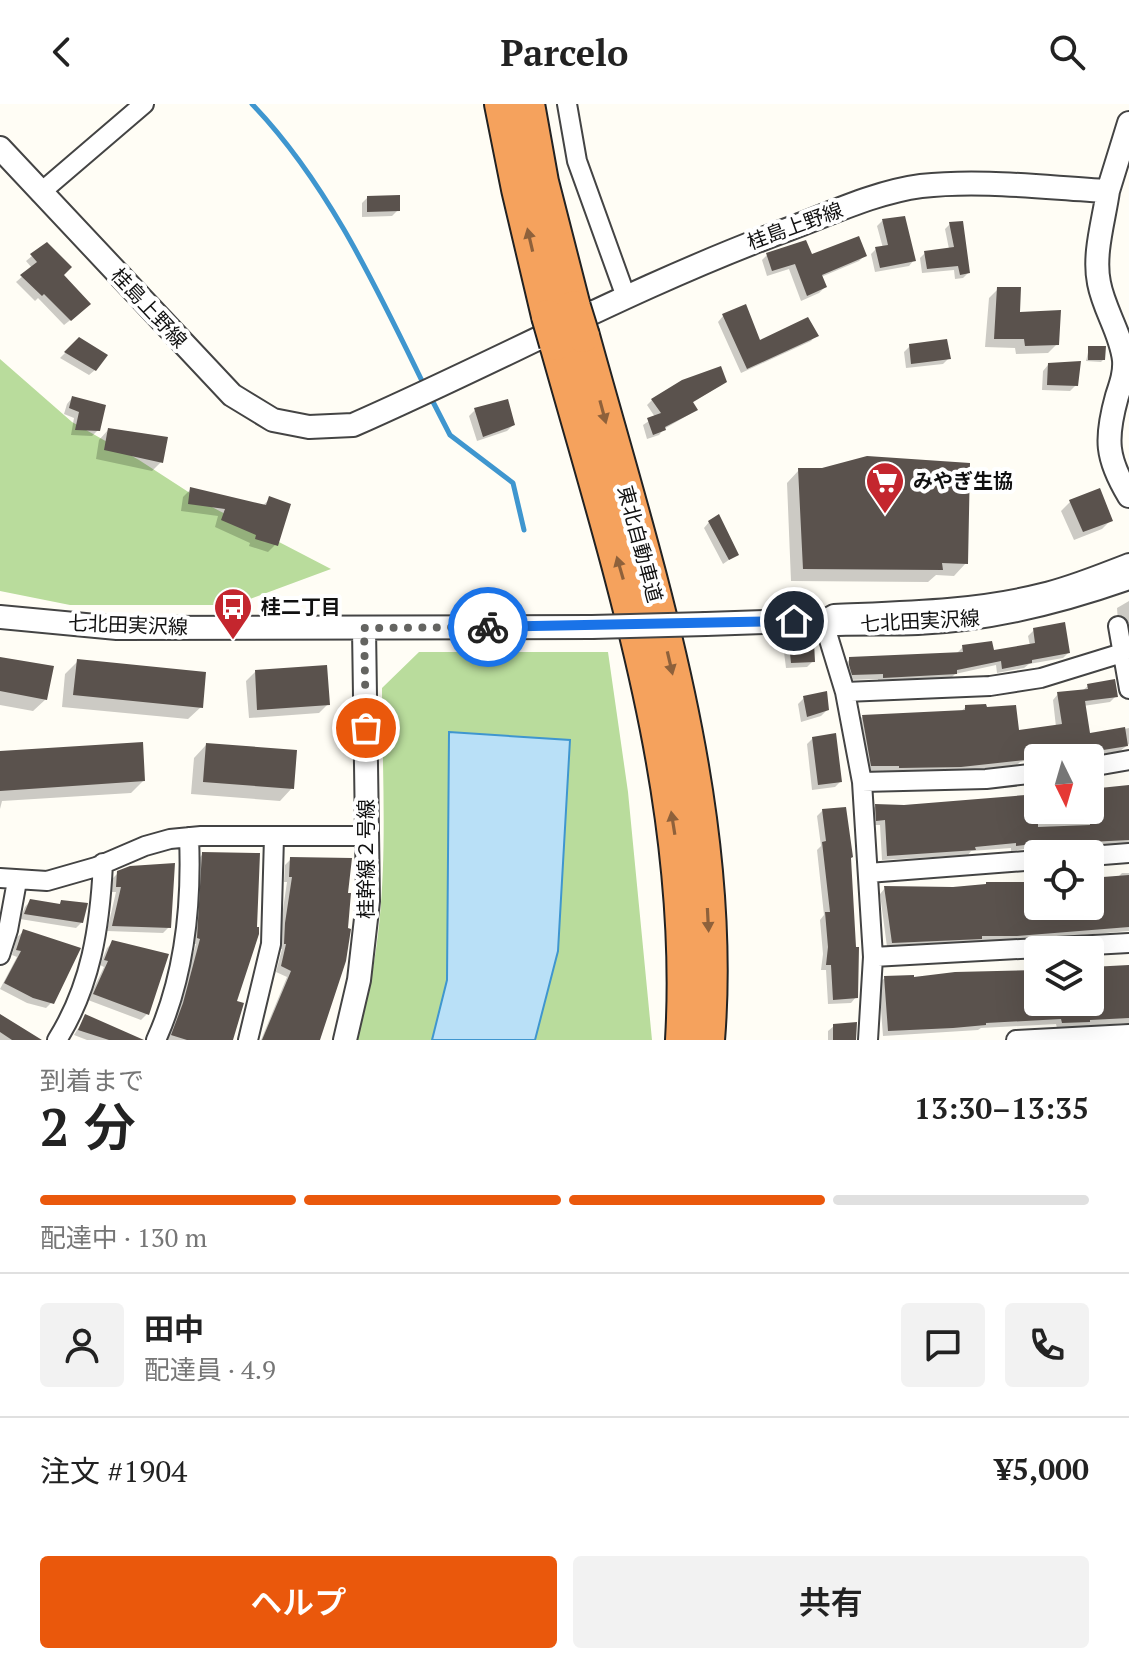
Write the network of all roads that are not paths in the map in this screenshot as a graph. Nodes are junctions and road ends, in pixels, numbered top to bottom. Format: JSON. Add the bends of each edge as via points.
{"nodes":[{"id":1,"x":144,"y":104,"type":"edge"},
{"id":2,"x":501,"y":104,"type":"edge"},
{"id":3,"x":528,"y":104,"type":"edge"},
{"id":4,"x":567,"y":104,"type":"edge"},
{"id":5,"x":1129,"y":123,"type":"edge"},
{"id":6,"x":0,"y":148,"type":"edge"},
{"id":7,"x":1108,"y":191,"type":"junction"},
{"id":8,"x":40,"y":193,"type":"junction"},
{"id":9,"x":626,"y":297,"type":"junction"},
{"id":10,"x":565,"y":326,"type":"junction"},
{"id":11,"x":1129,"y":496,"type":"edge"},
{"id":12,"x":1129,"y":563,"type":"edge"},
{"id":13,"x":1129,"y":580,"type":"edge"},
{"id":14,"x":0,"y":617,"type":"edge"},
{"id":15,"x":823,"y":620,"type":"junction"},
{"id":16,"x":1118,"y":626,"type":"dead end"},
{"id":17,"x":364,"y":628,"type":"junction"},
{"id":18,"x":1122,"y":653,"type":"junction"},
{"id":19,"x":1129,"y":689,"type":"edge"},
{"id":20,"x":845,"y":692,"type":"junction"},
{"id":21,"x":1129,"y":760,"type":"edge"},
{"id":22,"x":1104,"y":764,"type":"edge"},
{"id":23,"x":1024,"y":775,"type":"edge"},
{"id":24,"x":862,"y":782,"type":"junction"},
{"id":25,"x":367,"y":836,"type":"junction"},
{"id":26,"x":189,"y":837,"type":"junction"},
{"id":27,"x":274,"y":837,"type":"junction"},
{"id":28,"x":1129,"y":853,"type":"edge"},
{"id":29,"x":1104,"y":855,"type":"edge"},
{"id":30,"x":1024,"y":861,"type":"edge"},
{"id":31,"x":103,"y":863,"type":"junction"},
{"id":32,"x":868,"y":873,"type":"junction"},
{"id":33,"x":9,"y":880,"type":"edge"},
{"id":34,"x":1129,"y":943,"type":"edge"},
{"id":35,"x":0,"y":955,"type":"edge"},
{"id":36,"x":873,"y":957,"type":"junction"},
{"id":37,"x":1129,"y":1034,"type":"edge"},
{"id":38,"x":57,"y":1040,"type":"edge"},
{"id":39,"x":156,"y":1040,"type":"edge"},
{"id":40,"x":248,"y":1040,"type":"edge"},
{"id":41,"x":345,"y":1040,"type":"edge"},
{"id":42,"x":682,"y":1040,"type":"edge"},
{"id":43,"x":708,"y":1040,"type":"edge"},
{"id":44,"x":868,"y":1040,"type":"edge"},
{"id":45,"x":1016,"y":1040,"type":"edge"}],
"edges":[{"from":1,"to":8,"type":"street"},
{"from":10,"to":2,"type":"highway","name":"東北自動車道","one_way":true,"via":[[518,189]]},
{"from":3,"to":10,"type":"highway","name":"東北自動車道"},
{"from":4,"to":9,"type":"street","via":[[577,161]]},
{"from":5,"to":7,"type":"street"},
{"from":6,"to":8,"type":"street","name":"桂島上野線"},
{"from":7,"to":9,"type":"street","name":"桂島上野線","via":[[920,186],[753,242]]},
{"from":7,"to":11,"type":"street","via":[[1099,282],[1124,362],[1108,451]]},
{"from":8,"to":9,"type":"street","name":"桂島上野線","via":[[232,395],[273,420],[309,427],[353,425]]},
{"from":42,"to":10,"type":"highway","name":"東北自動車道","one_way":true,"via":[[678,851],[663,759]]},
{"from":10,"to":43,"type":"highway","name":"東北自動車道","one_way":true,"via":[[653,591],[694,774],[708,910]]},
{"from":12,"to":15,"type":"street","via":[[1041,594],[917,610],[834,614]]},
{"from":13,"to":15,"type":"street","name":"七北田実沢線","via":[[1044,607],[982,618],[920,625],[838,626]]},
{"from":14,"to":17,"type":"street","name":"七北田実沢線","via":[[117,628]]},
{"from":15,"to":17,"type":"street","name":"七北田実沢線","bridge":true},
{"from":15,"to":20,"type":"street"},
{"from":16,"to":18,"type":"street"},
{"from":17,"to":25,"type":"street","name":"桂幹線２号線"},
{"from":18,"to":19,"type":"street"},
{"from":18,"to":20,"type":"street","via":[[1041,678],[990,686]]},
{"from":20,"to":24,"type":"street"},
{"from":21,"to":22,"type":"street"},
{"from":23,"to":24,"type":"street"},
{"from":24,"to":32,"type":"street"},
{"from":25,"to":27,"type":"street"},
{"from":25,"to":41,"type":"street","name":"桂幹線２号線","via":[[366,927]]},
{"from":26,"to":27,"type":"street"},
{"from":26,"to":31,"type":"street","via":[[145,846]]},
{"from":26,"to":39,"type":"street","via":[[182,966]]},
{"from":27,"to":40,"type":"street","via":[[271,944]]},
{"from":28,"to":29,"type":"street"},
{"from":30,"to":32,"type":"street"},
{"from":31,"to":33,"type":"street","via":[[47,881]]},
{"from":31,"to":38,"type":"street","via":[[92,956],[76,1009]]},
{"from":32,"to":36,"type":"street"},
{"from":33,"to":35,"type":"street","via":[[8,930]]},
{"from":34,"to":36,"type":"street"},
{"from":36,"to":44,"type":"street"},
{"from":37,"to":45,"type":"street"}]}
